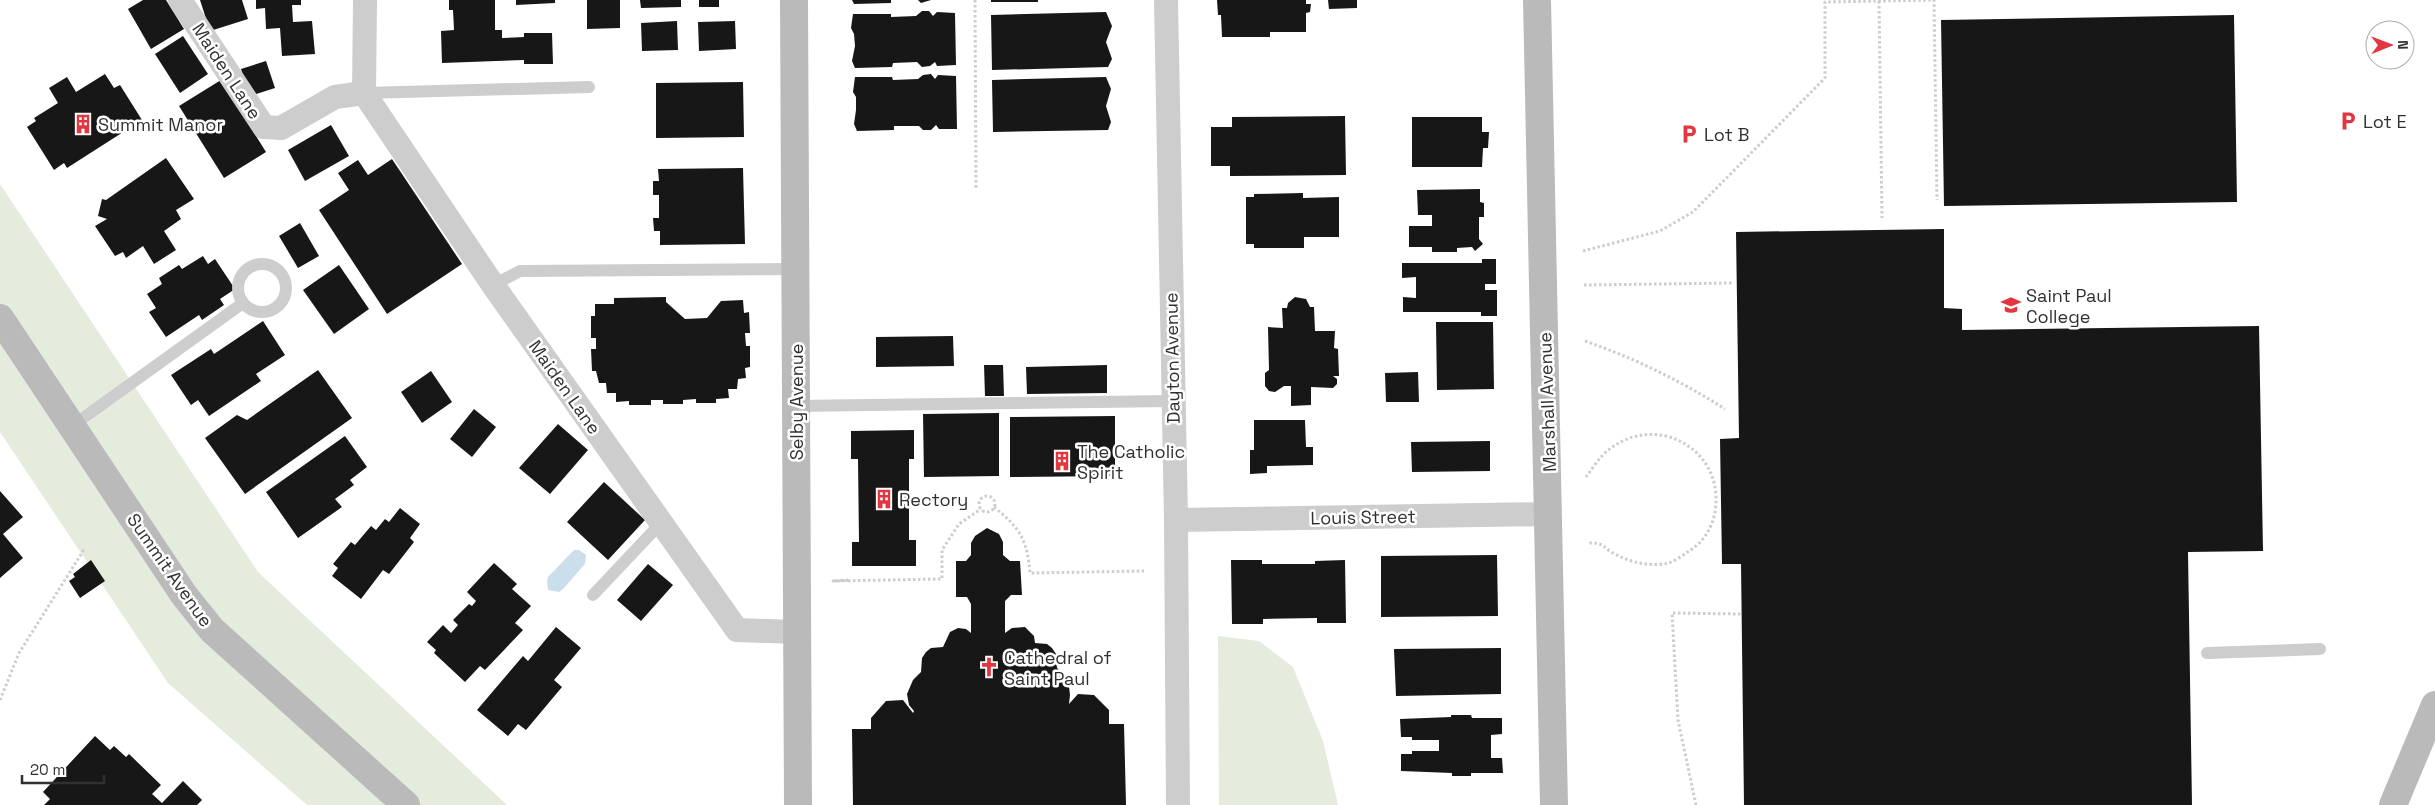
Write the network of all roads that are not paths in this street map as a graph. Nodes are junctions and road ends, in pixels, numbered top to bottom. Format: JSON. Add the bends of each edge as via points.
{"nodes":[{"id":1,"x":180,"y":0,"type":"edge"},
{"id":2,"x":365,"y":0,"type":"edge"},
{"id":3,"x":794,"y":0,"type":"edge"},
{"id":4,"x":1166,"y":0,"type":"edge"},
{"id":5,"x":1537,"y":0,"type":"edge"},
{"id":6,"x":588,"y":87,"type":"dead end"},
{"id":7,"x":364,"y":93,"type":"junction"},
{"id":8,"x":797,"y":269,"type":"junction"},
{"id":9,"x":493,"y":286,"type":"junction"},
{"id":10,"x":243,"y":303,"type":"dead end"},
{"id":11,"x":0,"y":318,"type":"edge"},
{"id":12,"x":1173,"y":401,"type":"junction"},
{"id":13,"x":795,"y":406,"type":"junction"},
{"id":14,"x":72,"y":426,"type":"junction"},
{"id":15,"x":1549,"y":514,"type":"junction"},
{"id":16,"x":1176,"y":520,"type":"junction"},
{"id":17,"x":661,"y":523,"type":"junction"},
{"id":18,"x":593,"y":595,"type":"dead end"},
{"id":19,"x":796,"y":632,"type":"junction"},
{"id":20,"x":2320,"y":649,"type":"dead end"},
{"id":21,"x":2207,"y":653,"type":"dead end"},
{"id":22,"x":2435,"y":705,"type":"edge"},
{"id":23,"x":406,"y":805,"type":"edge"},
{"id":24,"x":798,"y":805,"type":"edge"},
{"id":25,"x":1178,"y":805,"type":"edge"},
{"id":26,"x":1554,"y":805,"type":"edge"},
{"id":27,"x":2393,"y":805,"type":"edge"}],
"edges":[{"from":1,"to":7,"type":"street","name":"Maiden Lane","via":[[264,127],[281,128],[335,97]]},
{"from":2,"to":7,"type":"street"},
{"from":3,"to":8,"type":"street","name":"Selby Avenue"},
{"from":4,"to":12,"type":"street","name":"Dayton Avenue"},
{"from":5,"to":15,"type":"street","name":"Marshall Avenue"},
{"from":6,"to":7,"type":"lane"},
{"from":7,"to":9,"type":"street","name":"Maiden Lane"},
{"from":8,"to":9,"type":"lane","via":[[520,271]]},
{"from":8,"to":13,"type":"street","name":"Selby Avenue"},
{"from":9,"to":17,"type":"street","name":"Maiden Lane"},
{"from":10,"to":14,"type":"lane"},
{"from":11,"to":14,"type":"street","name":"Summit Avenue"},
{"from":12,"to":13,"type":"lane"},
{"from":12,"to":16,"type":"street","name":"Dayton Avenue"},
{"from":13,"to":19,"type":"street","name":"Selby Avenue"},
{"from":14,"to":23,"type":"street","name":"Summit Avenue","via":[[184,595],[212,630]]},
{"from":15,"to":16,"type":"street","name":"Louis Street"},
{"from":15,"to":26,"type":"street","name":"Marshall Avenue"},
{"from":16,"to":25,"type":"street","name":"Dayton Avenue"},
{"from":17,"to":18,"type":"lane"},
{"from":17,"to":19,"type":"street","name":"Maiden Lane","via":[[737,630]]},
{"from":19,"to":24,"type":"street","name":"Selby Avenue"},
{"from":20,"to":21,"type":"lane"},
{"from":22,"to":27,"type":"street"}]}
